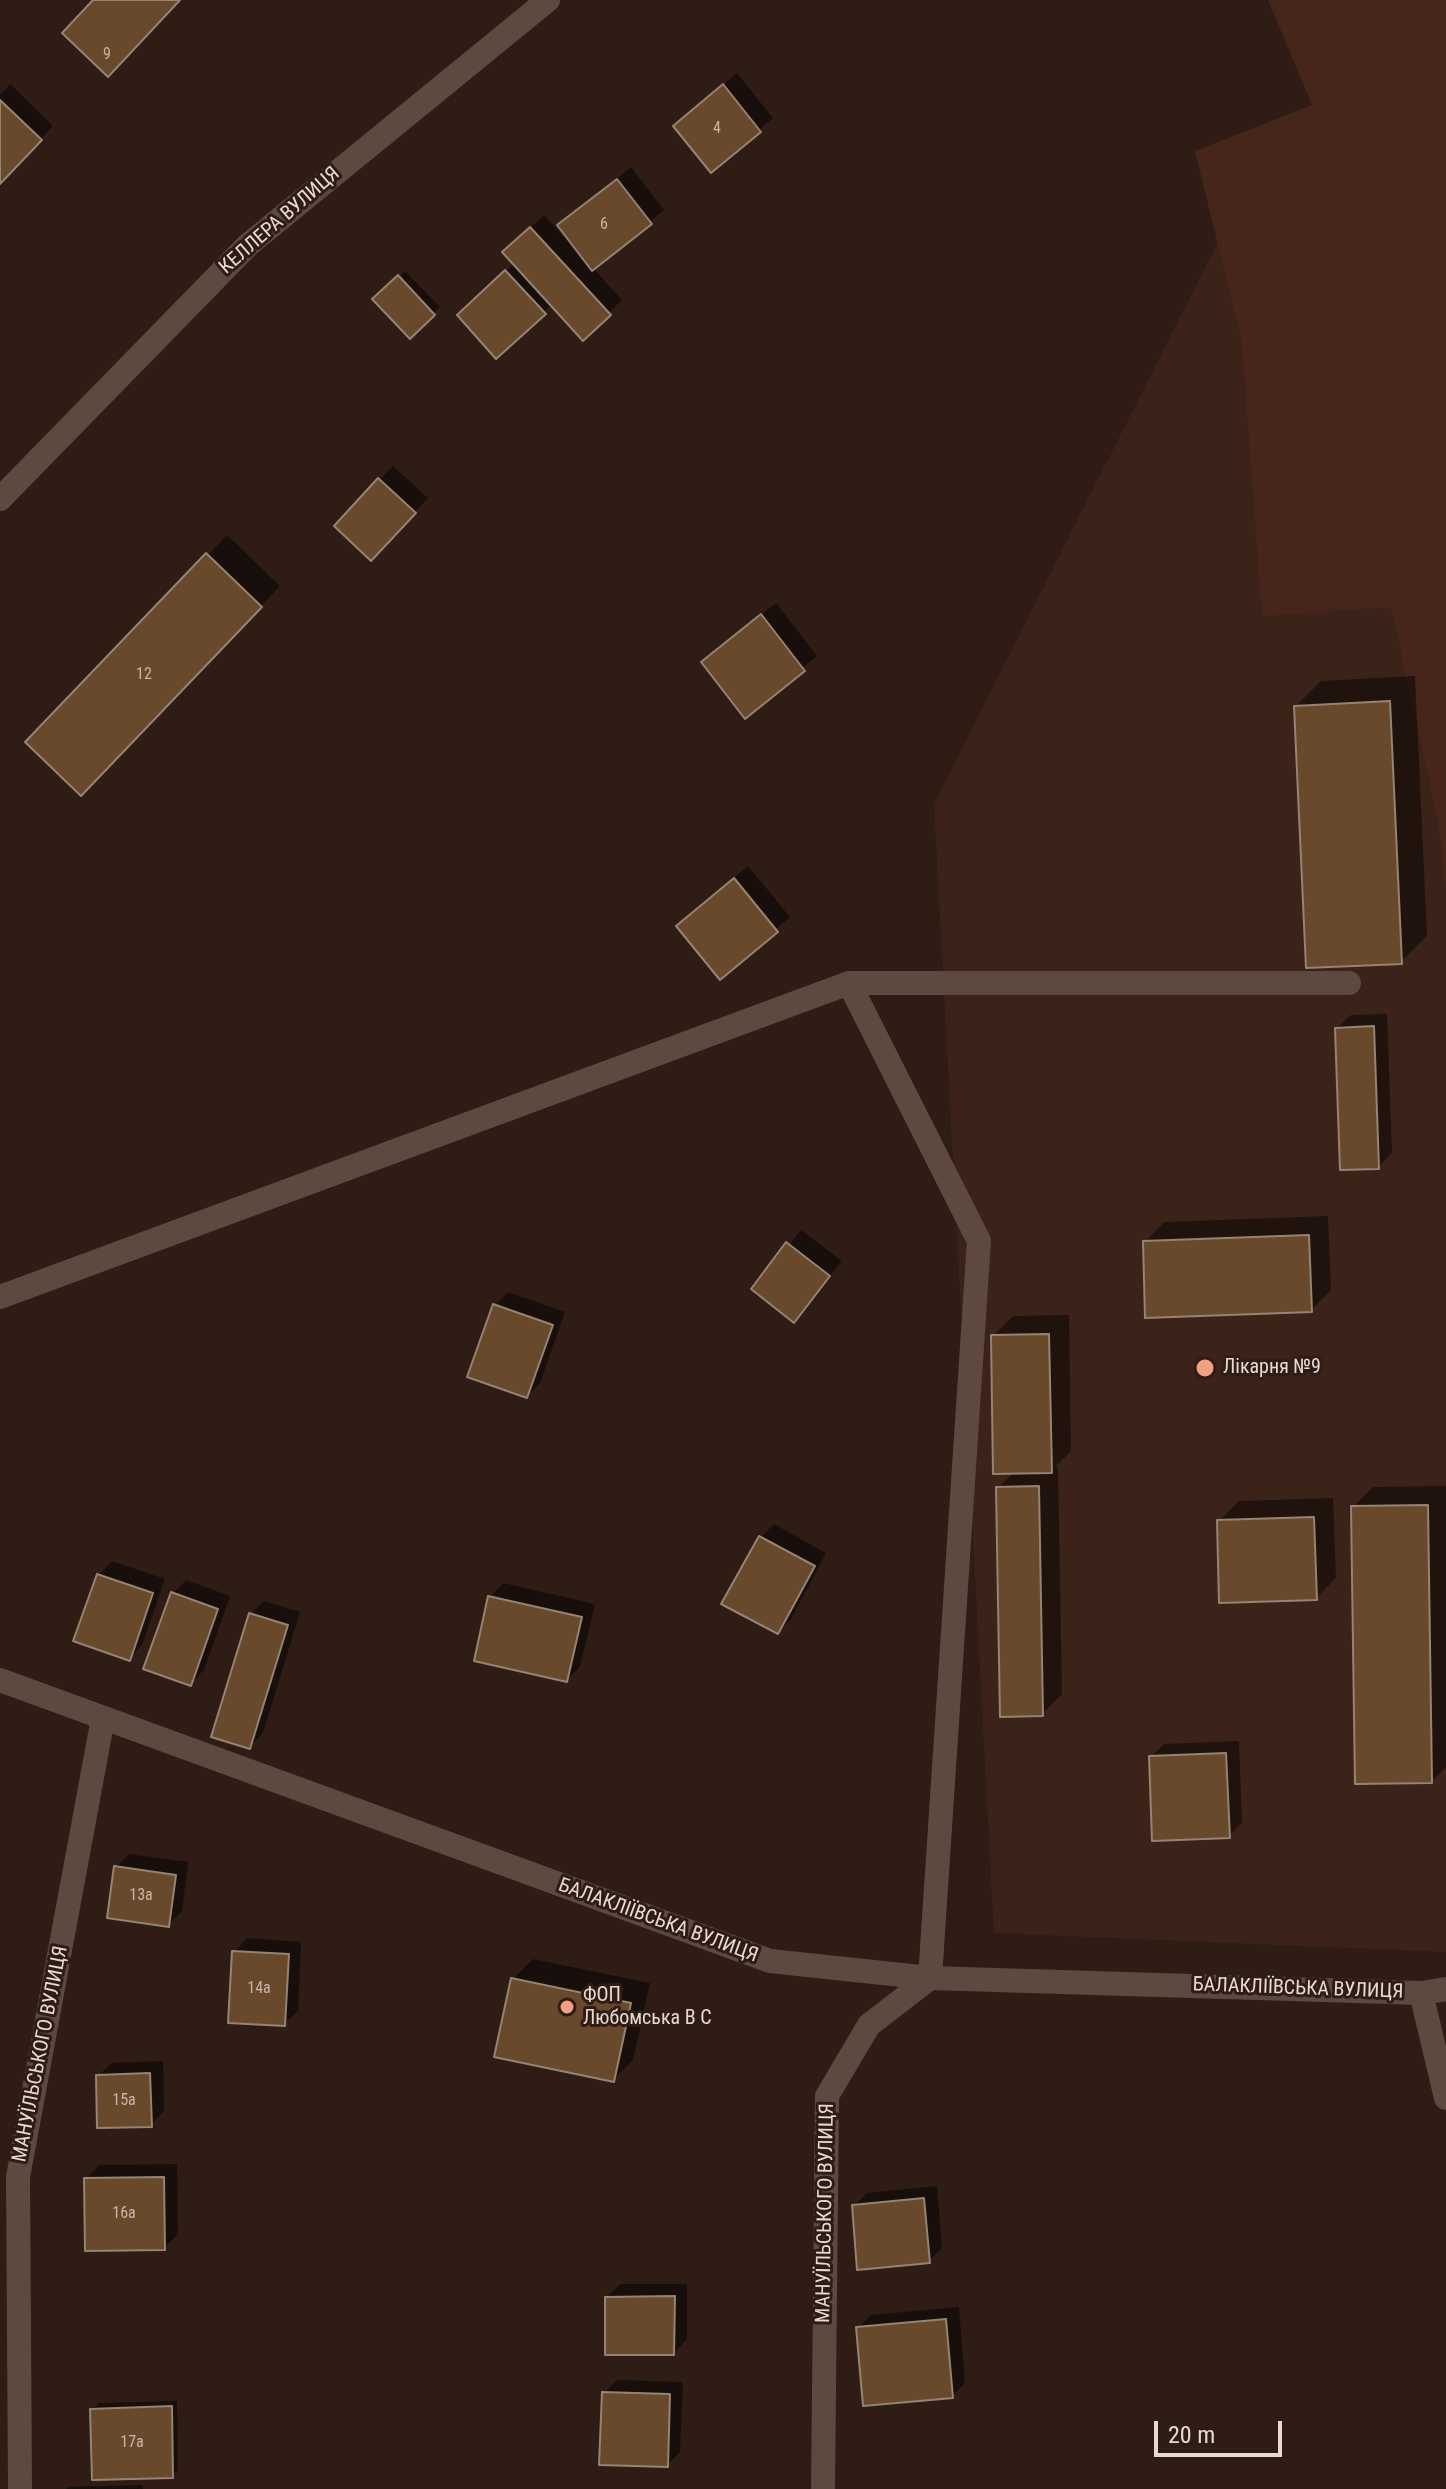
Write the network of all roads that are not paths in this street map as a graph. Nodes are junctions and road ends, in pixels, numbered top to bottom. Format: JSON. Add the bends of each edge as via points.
{"nodes":[{"id":1,"x":548,"y":0,"type":"edge"},
{"id":2,"x":0,"y":499,"type":"edge"},
{"id":3,"x":849,"y":983,"type":"junction"},
{"id":4,"x":1349,"y":983,"type":"dead end"},
{"id":5,"x":0,"y":1297,"type":"edge"},
{"id":6,"x":0,"y":1680,"type":"edge"},
{"id":7,"x":103,"y":1718,"type":"junction"},
{"id":8,"x":930,"y":1978,"type":"junction"},
{"id":9,"x":1446,"y":1989,"type":"edge"},
{"id":10,"x":1421,"y":1993,"type":"junction"},
{"id":11,"x":1446,"y":2098,"type":"edge"},
{"id":12,"x":20,"y":2489,"type":"edge"},
{"id":13,"x":823,"y":2489,"type":"edge"}],
"edges":[{"from":1,"to":2,"type":"street","name":"КЕЛЛЕРА ВУЛИЦЯ","via":[[248,245]]},
{"from":3,"to":4,"type":"street"},
{"from":3,"to":5,"type":"street"},
{"from":3,"to":8,"type":"street","via":[[979,1241]]},
{"from":6,"to":7,"type":"street","name":"БАЛАКЛІЇВСЬКА ВУЛИЦЯ"},
{"from":7,"to":8,"type":"street","name":"БАЛАКЛІЇВСЬКА ВУЛИЦЯ","via":[[770,1961]]},
{"from":7,"to":12,"type":"street","name":"МАНУЇЛЬСЬКОГО ВУЛИЦЯ","via":[[18,2177]]},
{"from":8,"to":10,"type":"street","name":"БАЛАКЛІЇВСЬКА ВУЛИЦЯ"},
{"from":8,"to":13,"type":"street","name":"МАНУЇЛЬСЬКОГО ВУЛИЦЯ","via":[[869,2025],[827,2096]]},
{"from":9,"to":10,"type":"street","name":"БАЛАКЛІЇВСЬКА ВУЛИЦЯ"},
{"from":10,"to":11,"type":"street"}]}
